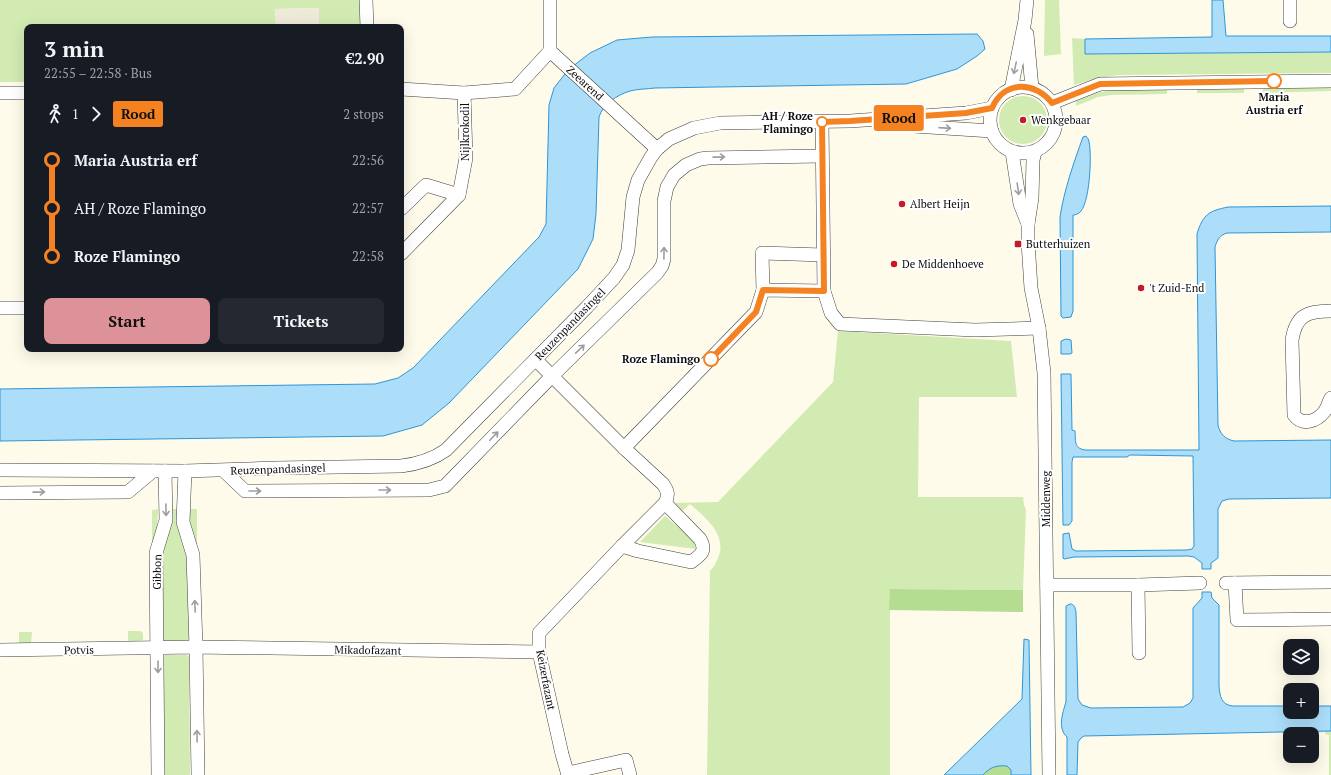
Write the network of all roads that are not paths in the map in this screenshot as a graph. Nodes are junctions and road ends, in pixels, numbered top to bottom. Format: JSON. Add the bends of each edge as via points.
{"nodes":[{"id":1,"x":366,"y":0,"type":"edge"},
{"id":2,"x":550,"y":0,"type":"edge"},
{"id":3,"x":1027,"y":0,"type":"edge"},
{"id":4,"x":1290,"y":0,"type":"edge"},
{"id":5,"x":1025,"y":20,"type":"junction"},
{"id":6,"x":1290,"y":21,"type":"dead end"},
{"id":7,"x":368,"y":24,"type":"edge"},
{"id":8,"x":550,"y":51,"type":"junction"},
{"id":9,"x":1331,"y":80,"type":"edge"},
{"id":10,"x":1032,"y":88,"type":"junction"},
{"id":11,"x":404,"y":90,"type":"edge"},
{"id":12,"x":1010,"y":90,"type":"junction"},
{"id":13,"x":0,"y":93,"type":"edge"},
{"id":14,"x":24,"y":93,"type":"edge"},
{"id":15,"x":464,"y":93,"type":"junction"},
{"id":16,"x":1052,"y":103,"type":"junction"},
{"id":17,"x":992,"y":108,"type":"junction"},
{"id":18,"x":850,"y":121,"type":"junction"},
{"id":19,"x":822,"y":122,"type":"junction"},
{"id":20,"x":992,"y":131,"type":"junction"},
{"id":21,"x":657,"y":149,"type":"junction"},
{"id":22,"x":1012,"y":152,"type":"junction"},
{"id":23,"x":1035,"y":152,"type":"junction"},
{"id":24,"x":822,"y":156,"type":"junction"},
{"id":25,"x":459,"y":195,"type":"junction"},
{"id":26,"x":404,"y":206,"type":"edge"},
{"id":27,"x":1028,"y":224,"type":"junction"},
{"id":28,"x":404,"y":251,"type":"edge"},
{"id":29,"x":823,"y":255,"type":"junction"},
{"id":30,"x":763,"y":290,"type":"junction"},
{"id":31,"x":824,"y":291,"type":"junction"},
{"id":32,"x":0,"y":308,"type":"edge"},
{"id":33,"x":24,"y":308,"type":"edge"},
{"id":34,"x":1331,"y":311,"type":"edge"},
{"id":35,"x":1039,"y":328,"type":"junction"},
{"id":36,"x":536,"y":360,"type":"junction"},
{"id":37,"x":552,"y":376,"type":"junction"},
{"id":38,"x":1331,"y":398,"type":"edge"},
{"id":39,"x":624,"y":448,"type":"junction"},
{"id":40,"x":0,"y":470,"type":"edge"},
{"id":41,"x":159,"y":471,"type":"junction"},
{"id":42,"x":184,"y":471,"type":"junction"},
{"id":43,"x":224,"y":471,"type":"junction"},
{"id":44,"x":0,"y":492,"type":"edge"},
{"id":45,"x":665,"y":503,"type":"junction"},
{"id":46,"x":622,"y":546,"type":"junction"},
{"id":47,"x":1331,"y":582,"type":"edge"},
{"id":48,"x":1200,"y":583,"type":"dead end"},
{"id":49,"x":1046,"y":585,"type":"junction"},
{"id":50,"x":1138,"y":585,"type":"junction"},
{"id":51,"x":1331,"y":619,"type":"edge"},
{"id":52,"x":196,"y":647,"type":"junction"},
{"id":53,"x":158,"y":649,"type":"junction"},
{"id":54,"x":0,"y":650,"type":"edge"},
{"id":55,"x":539,"y":652,"type":"junction"},
{"id":56,"x":1139,"y":653,"type":"dead end"},
{"id":57,"x":568,"y":774,"type":"edge"},
{"id":58,"x":158,"y":775,"type":"edge"},
{"id":59,"x":198,"y":775,"type":"edge"},
{"id":60,"x":630,"y":775,"type":"edge"},
{"id":61,"x":1049,"y":775,"type":"edge"}],
"edges":[{"from":1,"to":7,"type":"street"},
{"from":2,"to":8,"type":"street"},
{"from":3,"to":5,"type":"street"},
{"from":4,"to":6,"type":"street"},
{"from":5,"to":10,"type":"street"},
{"from":5,"to":12,"type":"street","one_way":true},
{"from":8,"to":15,"type":"street","via":[[515,89]]},
{"from":8,"to":21,"type":"street","name":"Zeearend"},
{"from":9,"to":16,"type":"street","via":[[1100,84]]},
{"from":10,"to":12,"type":"street"},
{"from":10,"to":16,"type":"street","via":[[1047,96]]},
{"from":11,"to":15,"type":"street"},
{"from":12,"to":17,"type":"street","via":[[999,97]]},
{"from":13,"to":14,"type":"street"},
{"from":15,"to":25,"type":"street","name":"Nijlkrokodil","via":[[466,158]]},
{"from":16,"to":23,"type":"street","via":[[1056,114],[1056,126],[1045,146]]},
{"from":17,"to":18,"type":"street","name":"Reuzenpandasingel","via":[[966,113]]},
{"from":17,"to":20,"type":"street"},
{"from":18,"to":19,"type":"street","name":"Reuzenpandasingel"},
{"from":18,"to":20,"type":"street","name":"Reuzenpandasingel","one_way":true},
{"from":19,"to":21,"type":"street","name":"Reuzenpandasingel","via":[[703,125],[675,135]]},
{"from":19,"to":24,"type":"street"},
{"from":20,"to":22,"type":"street","via":[[1004,148]]},
{"from":21,"to":36,"type":"street","name":"Reuzenpandasingel","via":[[646,164],[634,190],[628,250],[619,271]]},
{"from":22,"to":23,"type":"street"},
{"from":22,"to":27,"type":"street","name":"Middenweg","one_way":true,"via":[[1020,204]]},
{"from":23,"to":27,"type":"street","name":"Middenweg"},
{"from":24,"to":29,"type":"street"},
{"from":37,"to":24,"type":"street","name":"Reuzenpandasingel","one_way":true,"via":[[662,266],[665,193],[670,181],[680,170],[694,161],[708,158]]},
{"from":25,"to":26,"type":"street","via":[[426,185]]},
{"from":25,"to":28,"type":"street"},
{"from":27,"to":35,"type":"street","name":"Middenweg","via":[[1031,288]]},
{"from":29,"to":30,"type":"street","via":[[762,253]]},
{"from":29,"to":31,"type":"street"},
{"from":30,"to":31,"type":"street"},
{"from":30,"to":39,"type":"street","via":[[756,312]]},
{"from":31,"to":35,"type":"street","via":[[831,313],[840,324],[975,330]]},
{"from":32,"to":33,"type":"street"},
{"from":34,"to":38,"type":"street","via":[[1309,313],[1296,323],[1293,330],[1294,415],[1302,422],[1315,419],[1324,413]]},
{"from":35,"to":49,"type":"street","name":"Middenweg","via":[[1044,373]]},
{"from":36,"to":37,"type":"street"},
{"from":36,"to":43,"type":"street","name":"Reuzenpandasingel","via":[[446,450],[432,459],[401,466]]},
{"from":37,"to":39,"type":"street"},
{"from":43,"to":37,"type":"street","name":"Reuzenpandasingel","one_way":true,"via":[[245,491],[421,490],[445,486]]},
{"from":39,"to":45,"type":"street","via":[[663,484],[669,496]]},
{"from":40,"to":41,"type":"street","name":"Reuzenpandasingel"},
{"from":41,"to":42,"type":"street","name":"Reuzenpandasingel"},
{"from":44,"to":41,"type":"street","one_way":true,"via":[[128,492]]},
{"from":41,"to":53,"type":"street","name":"Gibbon","one_way":true,"via":[[166,520],[156,553]]},
{"from":42,"to":43,"type":"street","name":"Reuzenpandasingel"},
{"from":52,"to":42,"type":"street","one_way":true,"via":[[193,555],[184,522]]},
{"from":45,"to":46,"type":"street","name":"Keizerfazant"},
{"from":45,"to":46,"type":"street","via":[[703,544],[703,550],[698,557],[691,562]]},
{"from":46,"to":55,"type":"street","name":"Keizerfazant","via":[[539,633]]},
{"from":47,"to":51,"type":"street","via":[[1231,583],[1237,620]]},
{"from":48,"to":50,"type":"street"},
{"from":49,"to":50,"type":"street"},
{"from":49,"to":61,"type":"street","name":"Middenweg"},
{"from":50,"to":56,"type":"street"},
{"from":52,"to":53,"type":"street"},
{"from":52,"to":55,"type":"street","name":"Mikadofazant"},
{"from":59,"to":52,"type":"street","one_way":true},
{"from":53,"to":54,"type":"street","name":"Potvis"},
{"from":53,"to":58,"type":"street","name":"Gibbon","one_way":true},
{"from":55,"to":57,"type":"street","name":"Keizerfazant"},
{"from":57,"to":60,"type":"street","name":"Keizerfazant","via":[[626,760]]}]}
